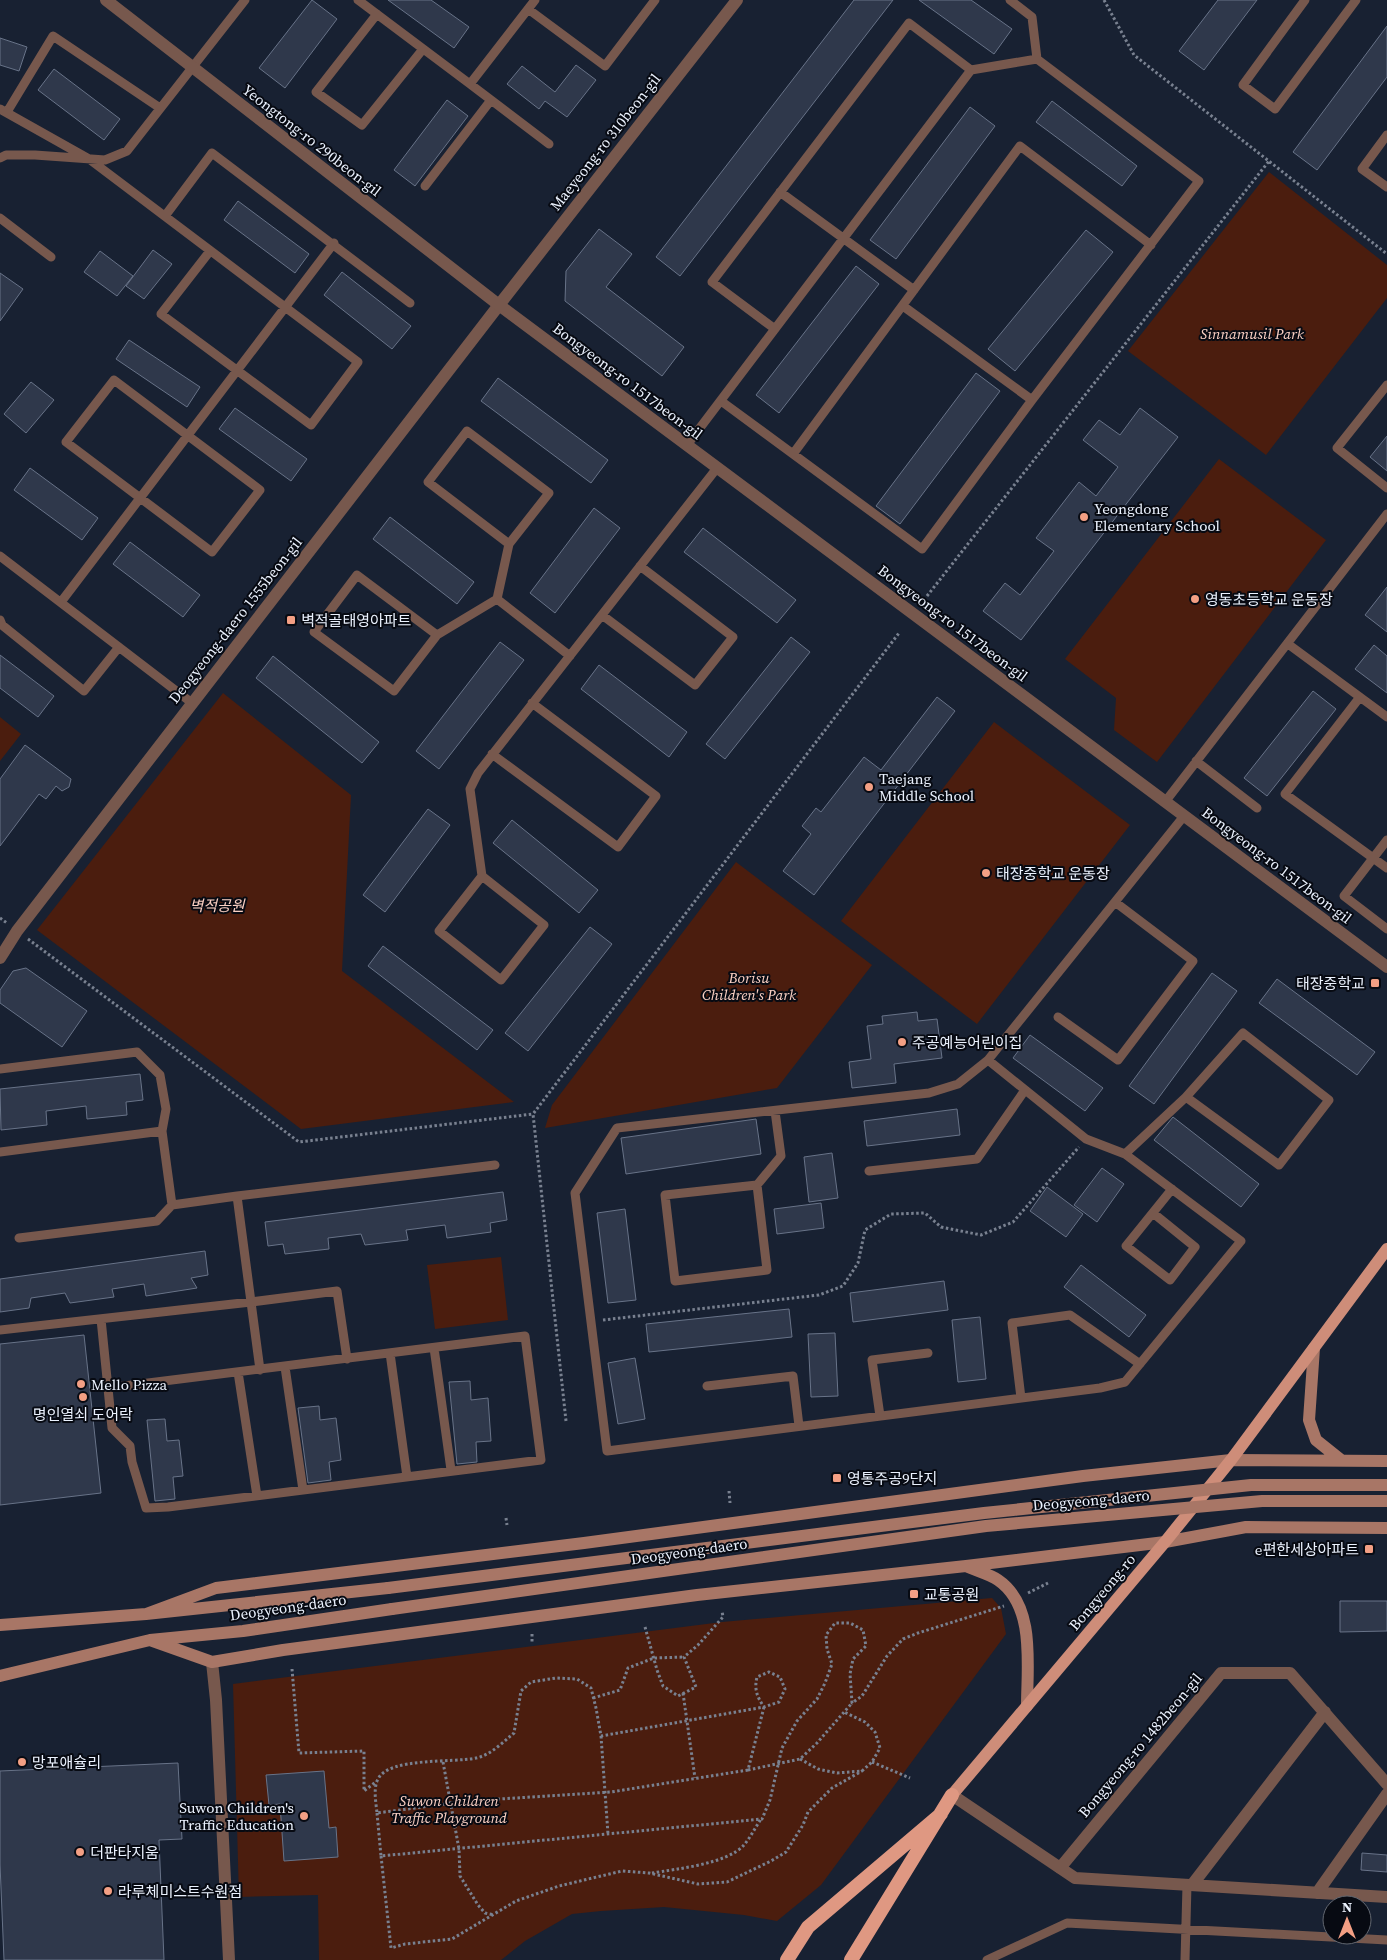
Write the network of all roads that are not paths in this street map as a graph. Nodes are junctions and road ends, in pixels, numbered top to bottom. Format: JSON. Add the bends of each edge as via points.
{"nodes":[{"id":1,"x":106,"y":0,"type":"edge"},
{"id":2,"x":245,"y":0,"type":"edge"},
{"id":3,"x":358,"y":0,"type":"edge"},
{"id":4,"x":535,"y":0,"type":"edge"},
{"id":5,"x":655,"y":0,"type":"edge"},
{"id":6,"x":737,"y":0,"type":"edge"},
{"id":7,"x":1010,"y":0,"type":"edge"},
{"id":8,"x":1305,"y":0,"type":"edge"},
{"id":9,"x":1356,"y":0,"type":"edge"},
{"id":10,"x":528,"y":9,"type":"junction"},
{"id":11,"x":377,"y":14,"type":"junction"},
{"id":12,"x":423,"y":49,"type":"junction"},
{"id":13,"x":1037,"y":58,"type":"junction"},
{"id":14,"x":192,"y":67,"type":"junction"},
{"id":15,"x":971,"y":70,"type":"junction"},
{"id":16,"x":470,"y":84,"type":"junction"},
{"id":17,"x":491,"y":100,"type":"junction"},
{"id":18,"x":160,"y":108,"type":"junction"},
{"id":19,"x":4,"y":110,"type":"edge"},
{"id":20,"x":1387,"y":135,"type":"edge"},
{"id":21,"x":549,"y":144,"type":"dead end"},
{"id":22,"x":0,"y":158,"type":"edge"},
{"id":23,"x":89,"y":159,"type":"junction"},
{"id":24,"x":425,"y":186,"type":"dead end"},
{"id":25,"x":1387,"y":187,"type":"edge"},
{"id":26,"x":780,"y":192,"type":"junction"},
{"id":27,"x":165,"y":216,"type":"junction"},
{"id":28,"x":0,"y":218,"type":"edge"},
{"id":29,"x":843,"y":238,"type":"junction"},
{"id":30,"x":333,"y":243,"type":"junction"},
{"id":31,"x":1151,"y":244,"type":"junction"},
{"id":32,"x":210,"y":251,"type":"junction"},
{"id":33,"x":51,"y":258,"type":"dead end"},
{"id":34,"x":914,"y":290,"type":"junction"},
{"id":35,"x":410,"y":303,"type":"dead end"},
{"id":36,"x":499,"y":305,"type":"junction"},
{"id":37,"x":903,"y":306,"type":"junction"},
{"id":38,"x":285,"y":307,"type":"junction"},
{"id":39,"x":775,"y":329,"type":"junction"},
{"id":40,"x":237,"y":371,"type":"junction"},
{"id":41,"x":1387,"y":385,"type":"edge"},
{"id":42,"x":1032,"y":400,"type":"junction"},
{"id":43,"x":721,"y":401,"type":"junction"},
{"id":44,"x":187,"y":436,"type":"junction"},
{"id":45,"x":687,"y":445,"type":"junction"},
{"id":46,"x":793,"y":454,"type":"junction"},
{"id":47,"x":717,"y":468,"type":"junction"},
{"id":48,"x":1387,"y":488,"type":"edge"},
{"id":49,"x":140,"y":497,"type":"junction"},
{"id":50,"x":1387,"y":514,"type":"edge"},
{"id":51,"x":509,"y":544,"type":"junction"},
{"id":52,"x":0,"y":556,"type":"edge"},
{"id":53,"x":640,"y":566,"type":"junction"},
{"id":54,"x":497,"y":599,"type":"junction"},
{"id":55,"x":60,"y":602,"type":"junction"},
{"id":56,"x":602,"y":615,"type":"junction"},
{"id":57,"x":0,"y":620,"type":"edge"},
{"id":58,"x":436,"y":635,"type":"junction"},
{"id":59,"x":1288,"y":644,"type":"junction"},
{"id":60,"x":119,"y":647,"type":"junction"},
{"id":61,"x":570,"y":656,"type":"junction"},
{"id":62,"x":1360,"y":697,"type":"junction"},
{"id":63,"x":192,"y":703,"type":"junction"},
{"id":64,"x":532,"y":703,"type":"junction"},
{"id":65,"x":1387,"y":717,"type":"edge"},
{"id":66,"x":492,"y":754,"type":"junction"},
{"id":67,"x":1196,"y":762,"type":"junction"},
{"id":68,"x":1165,"y":802,"type":"junction"},
{"id":69,"x":1257,"y":808,"type":"dead end"},
{"id":70,"x":1184,"y":816,"type":"junction"},
{"id":71,"x":1387,"y":840,"type":"edge"},
{"id":72,"x":1373,"y":858,"type":"junction"},
{"id":73,"x":1387,"y":868,"type":"edge"},
{"id":74,"x":482,"y":876,"type":"junction"},
{"id":75,"x":1114,"y":902,"type":"junction"},
{"id":76,"x":1387,"y":929,"type":"edge"},
{"id":77,"x":0,"y":958,"type":"edge"},
{"id":78,"x":1387,"y":967,"type":"edge"},
{"id":79,"x":1058,"y":1017,"type":"dead end"},
{"id":80,"x":988,"y":1060,"type":"junction"},
{"id":81,"x":0,"y":1070,"type":"edge"},
{"id":82,"x":1025,"y":1090,"type":"junction"},
{"id":83,"x":1186,"y":1097,"type":"junction"},
{"id":84,"x":775,"y":1110,"type":"junction"},
{"id":85,"x":162,"y":1132,"type":"junction"},
{"id":86,"x":0,"y":1152,"type":"edge"},
{"id":87,"x":1125,"y":1154,"type":"junction"},
{"id":88,"x":495,"y":1164,"type":"dead end"},
{"id":89,"x":869,"y":1171,"type":"dead end"},
{"id":90,"x":757,"y":1185,"type":"junction"},
{"id":91,"x":1172,"y":1189,"type":"junction"},
{"id":92,"x":237,"y":1196,"type":"junction"},
{"id":93,"x":172,"y":1205,"type":"junction"},
{"id":94,"x":1153,"y":1213,"type":"junction"},
{"id":95,"x":19,"y":1238,"type":"dead end"},
{"id":96,"x":1387,"y":1249,"type":"edge"},
{"id":97,"x":251,"y":1302,"type":"junction"},
{"id":98,"x":101,"y":1319,"type":"junction"},
{"id":99,"x":0,"y":1330,"type":"edge"},
{"id":100,"x":434,"y":1348,"type":"junction"},
{"id":101,"x":1314,"y":1348,"type":"junction"},
{"id":102,"x":390,"y":1353,"type":"junction"},
{"id":103,"x":928,"y":1353,"type":"dead end"},
{"id":104,"x":347,"y":1359,"type":"junction"},
{"id":105,"x":1140,"y":1364,"type":"junction"},
{"id":106,"x":285,"y":1367,"type":"junction"},
{"id":107,"x":260,"y":1370,"type":"junction"},
{"id":108,"x":238,"y":1372,"type":"junction"},
{"id":109,"x":707,"y":1386,"type":"dead end"},
{"id":110,"x":108,"y":1388,"type":"junction"},
{"id":111,"x":1020,"y":1398,"type":"junction"},
{"id":112,"x":880,"y":1416,"type":"junction"},
{"id":113,"x":799,"y":1426,"type":"junction"},
{"id":114,"x":1231,"y":1460,"type":"junction"},
{"id":115,"x":1341,"y":1460,"type":"junction"},
{"id":116,"x":1387,"y":1461,"type":"edge"},
{"id":117,"x":450,"y":1470,"type":"junction"},
{"id":118,"x":407,"y":1476,"type":"junction"},
{"id":119,"x":1387,"y":1485,"type":"edge"},
{"id":120,"x":303,"y":1490,"type":"junction"},
{"id":121,"x":257,"y":1496,"type":"junction"},
{"id":122,"x":1387,"y":1502,"type":"edge"},
{"id":123,"x":1387,"y":1528,"type":"edge"},
{"id":124,"x":1165,"y":1542,"type":"junction"},
{"id":125,"x":966,"y":1566,"type":"junction"},
{"id":126,"x":146,"y":1614,"type":"junction"},
{"id":127,"x":0,"y":1625,"type":"edge"},
{"id":128,"x":150,"y":1640,"type":"junction"},
{"id":129,"x":212,"y":1662,"type":"junction"},
{"id":130,"x":0,"y":1676,"type":"edge"},
{"id":131,"x":1027,"y":1706,"type":"junction"},
{"id":132,"x":1325,"y":1712,"type":"junction"},
{"id":133,"x":1387,"y":1784,"type":"edge"},
{"id":134,"x":1387,"y":1794,"type":"edge"},
{"id":135,"x":952,"y":1795,"type":"junction"},
{"id":136,"x":941,"y":1814,"type":"junction"},
{"id":137,"x":1060,"y":1868,"type":"junction"},
{"id":138,"x":1189,"y":1885,"type":"junction"},
{"id":139,"x":1317,"y":1892,"type":"junction"},
{"id":140,"x":1387,"y":1896,"type":"edge"},
{"id":141,"x":1186,"y":1929,"type":"junction"},
{"id":142,"x":1387,"y":1940,"type":"edge"},
{"id":143,"x":229,"y":1960,"type":"edge"},
{"id":144,"x":787,"y":1960,"type":"edge"},
{"id":145,"x":851,"y":1960,"type":"edge"},
{"id":146,"x":987,"y":1960,"type":"edge"},
{"id":147,"x":1185,"y":1960,"type":"edge"}],
"edges":[{"from":1,"to":14,"type":"street","name":"Yeongtong-ro 290beon-gil"},
{"from":2,"to":14,"type":"lane"},
{"from":3,"to":11,"type":"lane"},
{"from":4,"to":10,"type":"lane"},
{"from":5,"to":10,"type":"lane","via":[[605,66]]},
{"from":6,"to":36,"type":"street","name":"Maeyeong-ro 310beon-gil"},
{"from":7,"to":13,"type":"lane","via":[[1032,17]]},
{"from":8,"to":9,"type":"lane","via":[[1242,85],[1275,109]]},
{"from":10,"to":16,"type":"lane"},
{"from":11,"to":12,"type":"lane"},
{"from":11,"to":12,"type":"lane","via":[[316,92],[362,125]]},
{"from":12,"to":16,"type":"lane"},
{"from":13,"to":15,"type":"lane"},
{"from":13,"to":31,"type":"lane","via":[[1199,181]]},
{"from":14,"to":18,"type":"lane"},
{"from":14,"to":36,"type":"street","name":"Yeongtong-ro 290beon-gil"},
{"from":15,"to":26,"type":"lane","via":[[909,23]]},
{"from":15,"to":29,"type":"lane"},
{"from":16,"to":17,"type":"lane"},
{"from":17,"to":21,"type":"lane"},
{"from":17,"to":24,"type":"lane"},
{"from":18,"to":19,"type":"lane","via":[[53,36]]},
{"from":18,"to":23,"type":"lane","via":[[127,151],[105,160]]},
{"from":19,"to":23,"type":"lane"},
{"from":20,"to":25,"type":"lane","via":[[1362,169]]},
{"from":22,"to":23,"type":"lane","via":[[35,155]]},
{"from":23,"to":27,"type":"lane"},
{"from":26,"to":29,"type":"lane"},
{"from":26,"to":39,"type":"lane","via":[[712,282]]},
{"from":27,"to":30,"type":"lane","via":[[212,153]]},
{"from":27,"to":32,"type":"lane"},
{"from":28,"to":33,"type":"lane"},
{"from":29,"to":34,"type":"lane"},
{"from":29,"to":39,"type":"lane"},
{"from":30,"to":35,"type":"lane"},
{"from":30,"to":38,"type":"lane"},
{"from":31,"to":34,"type":"lane","via":[[1020,146]]},
{"from":31,"to":42,"type":"lane"},
{"from":32,"to":38,"type":"lane"},
{"from":32,"to":40,"type":"lane","via":[[161,314]]},
{"from":34,"to":37,"type":"lane"},
{"from":36,"to":45,"type":"street","name":"Bongyeong-ro 1517beon-gil"},
{"from":36,"to":63,"type":"street","name":"Deogyeong-daero 1555beon-gil"},
{"from":37,"to":42,"type":"lane"},
{"from":37,"to":46,"type":"lane"},
{"from":38,"to":40,"type":"lane"},
{"from":38,"to":40,"type":"lane","via":[[358,362],[310,425]]},
{"from":39,"to":43,"type":"lane"},
{"from":40,"to":44,"type":"lane"},
{"from":41,"to":48,"type":"lane","via":[[1337,448]]},
{"from":42,"to":46,"type":"lane","via":[[922,549]]},
{"from":43,"to":45,"type":"lane"},
{"from":43,"to":46,"type":"lane"},
{"from":44,"to":49,"type":"lane"},
{"from":44,"to":49,"type":"lane","via":[[260,490],[212,552]]},
{"from":44,"to":49,"type":"lane","via":[[114,380],[66,442]]},
{"from":45,"to":47,"type":"street","name":"Bongyeong-ro 1517beon-gil"},
{"from":47,"to":53,"type":"lane"},
{"from":47,"to":68,"type":"street","name":"Bongyeong-ro 1517beon-gil"},
{"from":49,"to":55,"type":"lane"},
{"from":50,"to":59,"type":"lane"},
{"from":51,"to":51,"type":"lane","via":[[428,482],[467,431],[549,493]]},
{"from":51,"to":54,"type":"lane"},
{"from":52,"to":55,"type":"lane"},
{"from":53,"to":56,"type":"lane"},
{"from":53,"to":56,"type":"lane","via":[[733,637],[695,685]]},
{"from":54,"to":58,"type":"lane"},
{"from":54,"to":61,"type":"lane"},
{"from":55,"to":60,"type":"lane"},
{"from":56,"to":61,"type":"lane"},
{"from":57,"to":60,"type":"lane","via":[[2,625],[84,691]]},
{"from":58,"to":58,"type":"lane","via":[[357,576],[314,632],[394,691]]},
{"from":59,"to":62,"type":"lane"},
{"from":59,"to":67,"type":"lane"},
{"from":60,"to":63,"type":"lane"},
{"from":61,"to":64,"type":"lane"},
{"from":62,"to":65,"type":"lane"},
{"from":62,"to":72,"type":"lane","via":[[1285,794]]},
{"from":63,"to":77,"type":"street","name":"Deogyeong-daero 1555beon-gil","via":[[17,930]]},
{"from":64,"to":66,"type":"lane"},
{"from":64,"to":66,"type":"lane","via":[[656,796],[618,847]]},
{"from":66,"to":74,"type":"lane","via":[[470,789]]},
{"from":67,"to":68,"type":"lane"},
{"from":67,"to":69,"type":"lane"},
{"from":68,"to":70,"type":"street","name":"Bongyeong-ro 1517beon-gil"},
{"from":70,"to":75,"type":"lane"},
{"from":70,"to":78,"type":"street","name":"Bongyeong-ro 1517beon-gil"},
{"from":71,"to":72,"type":"lane"},
{"from":72,"to":73,"type":"lane"},
{"from":72,"to":76,"type":"lane","via":[[1344,896]]},
{"from":74,"to":74,"type":"lane","via":[[439,931],[501,980],[544,925]]},
{"from":75,"to":79,"type":"lane","via":[[1193,961],[1118,1060]]},
{"from":75,"to":80,"type":"lane"},
{"from":80,"to":82,"type":"lane"},
{"from":80,"to":84,"type":"lane","via":[[958,1084],[929,1093]]},
{"from":81,"to":85,"type":"lane","via":[[137,1052],[160,1075],[166,1109]]},
{"from":82,"to":87,"type":"lane","via":[[1086,1139]]},
{"from":82,"to":89,"type":"lane","via":[[977,1158]]},
{"from":83,"to":83,"type":"lane","via":[[1243,1033],[1329,1100],[1279,1164]]},
{"from":83,"to":87,"type":"lane"},
{"from":84,"to":90,"type":"lane","via":[[781,1156]]},
{"from":84,"to":113,"type":"lane","via":[[617,1128],[575,1193],[607,1451]]},
{"from":85,"to":86,"type":"lane"},
{"from":85,"to":93,"type":"lane"},
{"from":87,"to":91,"type":"lane"},
{"from":88,"to":92,"type":"lane"},
{"from":90,"to":90,"type":"lane","via":[[665,1195],[675,1281],[767,1270]]},
{"from":91,"to":94,"type":"lane"},
{"from":91,"to":105,"type":"lane","via":[[1241,1241]]},
{"from":92,"to":93,"type":"lane"},
{"from":92,"to":97,"type":"lane"},
{"from":93,"to":95,"type":"lane","via":[[157,1221]]},
{"from":94,"to":94,"type":"lane","via":[[1126,1246],[1170,1280],[1195,1247]]},
{"from":96,"to":101,"type":"main road","name":"Bongyeong-ro"},
{"from":97,"to":98,"type":"lane"},
{"from":97,"to":104,"type":"lane","via":[[337,1291]]},
{"from":97,"to":107,"type":"lane"},
{"from":98,"to":99,"type":"lane"},
{"from":98,"to":110,"type":"lane"},
{"from":100,"to":102,"type":"lane"},
{"from":100,"to":117,"type":"lane"},
{"from":100,"to":117,"type":"lane","via":[[525,1336],[541,1460]]},
{"from":101,"to":114,"type":"main road","name":"Bongyeong-ro"},
{"from":101,"to":115,"type":"main road","via":[[1309,1420],[1316,1440]]},
{"from":102,"to":104,"type":"lane"},
{"from":102,"to":118,"type":"lane"},
{"from":103,"to":112,"type":"lane","via":[[872,1360]]},
{"from":104,"to":106,"type":"lane"},
{"from":105,"to":111,"type":"lane","via":[[1125,1382]]},
{"from":105,"to":111,"type":"lane","via":[[1070,1315],[1012,1323]]},
{"from":106,"to":107,"type":"lane"},
{"from":106,"to":120,"type":"lane"},
{"from":107,"to":108,"type":"lane"},
{"from":108,"to":110,"type":"lane"},
{"from":108,"to":121,"type":"lane"},
{"from":109,"to":113,"type":"lane","via":[[793,1376]]},
{"from":110,"to":121,"type":"lane","via":[[112,1428],[130,1446],[146,1508]]},
{"from":111,"to":112,"type":"lane"},
{"from":112,"to":113,"type":"lane"},
{"from":114,"to":115,"type":"main road"},
{"from":114,"to":124,"type":"main road","name":"Bongyeong-ro"},
{"from":114,"to":126,"type":"main road","via":[[216,1588]]},
{"from":115,"to":116,"type":"main road"},
{"from":117,"to":118,"type":"lane"},
{"from":118,"to":120,"type":"lane"},
{"from":119,"to":126,"type":"main road","name":"Deogyeong-daero","bridge":true,"via":[[1251,1484]]},
{"from":120,"to":121,"type":"lane"},
{"from":122,"to":128,"type":"main road","name":"Deogyeong-daero","bridge":true,"via":[[1262,1501],[986,1526],[242,1631]]},
{"from":123,"to":124,"type":"main road","via":[[1246,1527]]},
{"from":124,"to":125,"type":"main road"},
{"from":124,"to":131,"type":"main road","name":"Bongyeong-ro"},
{"from":125,"to":129,"type":"main road","via":[[697,1595]]},
{"from":125,"to":131,"type":"main road","via":[[998,1580],[1017,1600],[1026,1627]]},
{"from":126,"to":127,"type":"main road","name":"Deogyeong-daero"},
{"from":128,"to":129,"type":"main road"},
{"from":128,"to":130,"type":"main road","name":"Deogyeong-daero"},
{"from":129,"to":143,"type":"street"},
{"from":131,"to":135,"type":"main road","name":"Bongyeong-ro"},
{"from":132,"to":133,"type":"street"},
{"from":132,"to":137,"type":"street","name":"Bongyeong-ro 1482beon-gil","via":[[1290,1673],[1221,1673]]},
{"from":132,"to":138,"type":"street"},
{"from":134,"to":139,"type":"street"},
{"from":135,"to":136,"type":"highway","name":"Bongyeong-ro"},
{"from":135,"to":137,"type":"street"},
{"from":136,"to":144,"type":"highway","via":[[808,1927]]},
{"from":136,"to":145,"type":"highway","name":"Bongyeong-ro"},
{"from":137,"to":138,"type":"street","via":[[1075,1878]]},
{"from":138,"to":139,"type":"street"},
{"from":138,"to":141,"type":"lane"},
{"from":139,"to":140,"type":"street"},
{"from":141,"to":142,"type":"lane"},
{"from":141,"to":146,"type":"lane","via":[[1067,1923]]},
{"from":141,"to":147,"type":"lane"}]}
